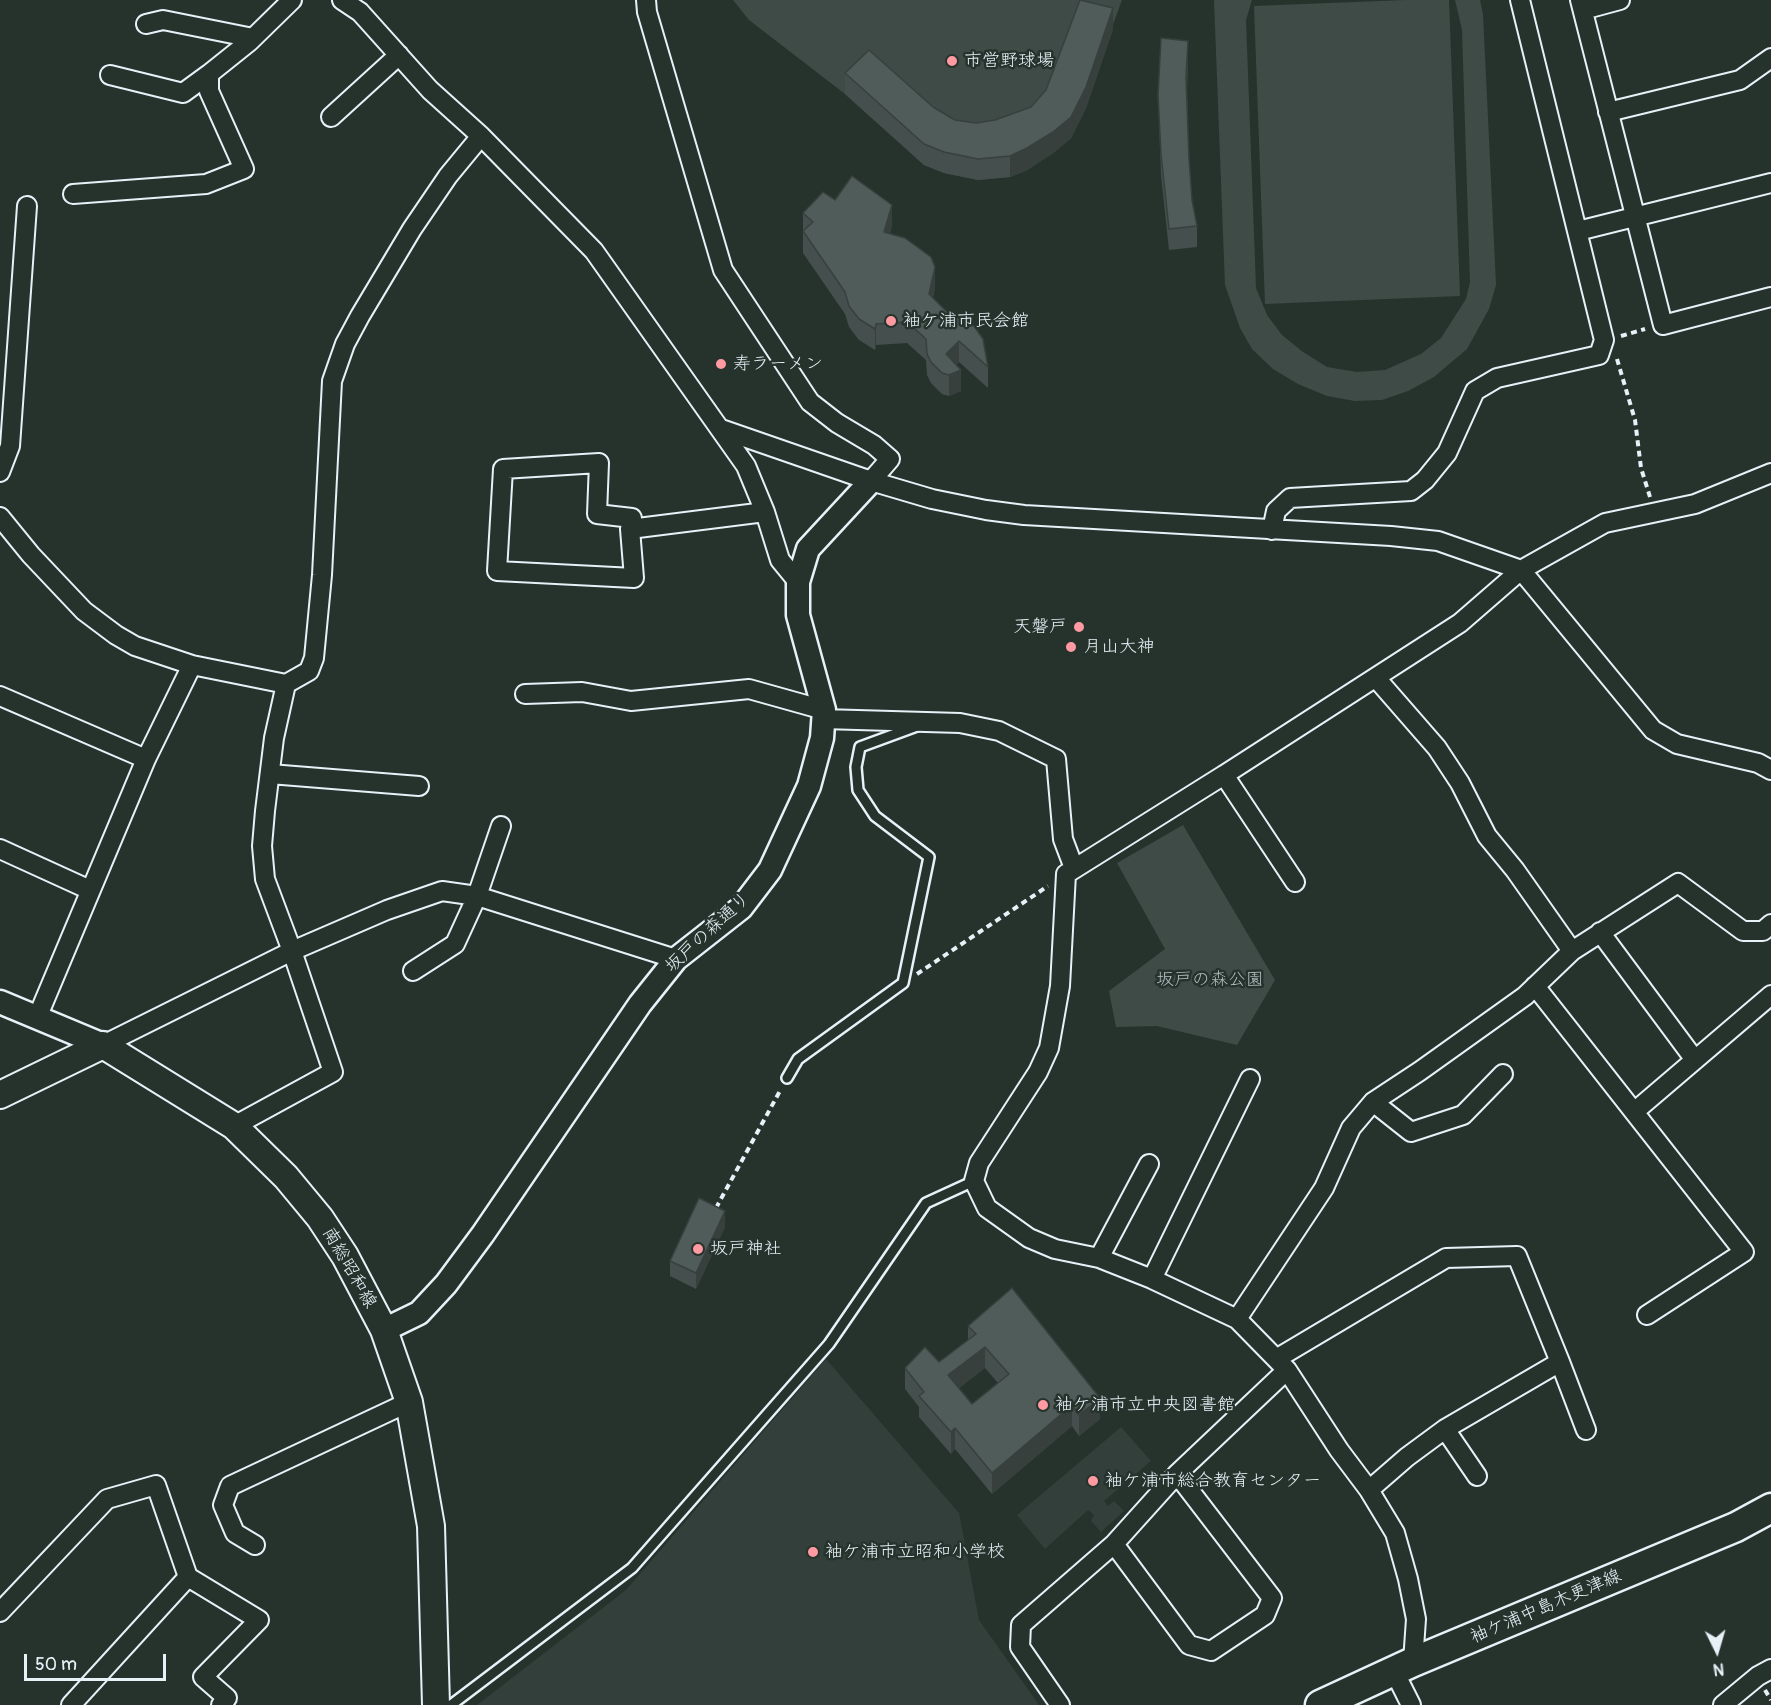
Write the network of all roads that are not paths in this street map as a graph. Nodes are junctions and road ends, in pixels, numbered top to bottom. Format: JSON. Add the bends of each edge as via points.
{"nodes":[{"id":1,"x":292,"y":0,"type":"edge"},
{"id":2,"x":342,"y":0,"type":"edge"},
{"id":3,"x":646,"y":0,"type":"edge"},
{"id":4,"x":1520,"y":0,"type":"edge"},
{"id":5,"x":1620,"y":0,"type":"edge"},
{"id":6,"x":1582,"y":5,"type":"edge"},
{"id":7,"x":364,"y":6,"type":"edge"},
{"id":8,"x":146,"y":24,"type":"dead end"},
{"id":9,"x":253,"y":38,"type":"junction"},
{"id":10,"x":399,"y":55,"type":"junction"},
{"id":11,"x":1771,"y":58,"type":"edge"},
{"id":12,"x":209,"y":74,"type":"junction"},
{"id":13,"x":110,"y":75,"type":"dead end"},
{"id":14,"x":1608,"y":112,"type":"junction"},
{"id":15,"x":331,"y":117,"type":"dead end"},
{"id":16,"x":481,"y":136,"type":"junction"},
{"id":17,"x":1771,"y":183,"type":"edge"},
{"id":18,"x":73,"y":194,"type":"dead end"},
{"id":19,"x":27,"y":206,"type":"dead end"},
{"id":20,"x":1635,"y":217,"type":"junction"},
{"id":21,"x":1578,"y":231,"type":"junction"},
{"id":22,"x":1771,"y":297,"type":"edge"},
{"id":23,"x":721,"y":429,"type":"junction"},
{"id":24,"x":0,"y":472,"type":"edge"},
{"id":25,"x":1771,"y":473,"type":"edge"},
{"id":26,"x":871,"y":481,"type":"junction"},
{"id":27,"x":765,"y":512,"type":"junction"},
{"id":28,"x":0,"y":517,"type":"edge"},
{"id":29,"x":630,"y":529,"type":"junction"},
{"id":30,"x":1272,"y":530,"type":"junction"},
{"id":31,"x":1521,"y":570,"type":"junction"},
{"id":32,"x":798,"y":582,"type":"junction"},
{"id":33,"x":192,"y":665,"type":"junction"},
{"id":34,"x":1376,"y":678,"type":"junction"},
{"id":35,"x":286,"y":684,"type":"junction"},
{"id":36,"x":525,"y":694,"type":"dead end"},
{"id":37,"x":0,"y":696,"type":"edge"},
{"id":38,"x":824,"y":714,"type":"junction"},
{"id":39,"x":925,"y":723,"type":"junction"},
{"id":40,"x":146,"y":759,"type":"junction"},
{"id":41,"x":1771,"y":770,"type":"edge"},
{"id":42,"x":270,"y":774,"type":"junction"},
{"id":43,"x":1224,"y":775,"type":"junction"},
{"id":44,"x":419,"y":786,"type":"dead end"},
{"id":45,"x":501,"y":826,"type":"dead end"},
{"id":46,"x":0,"y":849,"type":"edge"},
{"id":47,"x":1070,"y":871,"type":"junction"},
{"id":48,"x":1294,"y":882,"type":"dead end"},
{"id":49,"x":90,"y":890,"type":"junction"},
{"id":50,"x":477,"y":896,"type":"junction"},
{"id":51,"x":1771,"y":924,"type":"edge"},
{"id":52,"x":1600,"y":932,"type":"junction"},
{"id":53,"x":292,"y":951,"type":"junction"},
{"id":54,"x":1572,"y":951,"type":"junction"},
{"id":55,"x":676,"y":959,"type":"junction"},
{"id":56,"x":413,"y":971,"type":"dead end"},
{"id":57,"x":1535,"y":986,"type":"junction"},
{"id":58,"x":1771,"y":995,"type":"edge"},
{"id":59,"x":0,"y":1002,"type":"edge"},
{"id":60,"x":37,"y":1018,"type":"junction"},
{"id":61,"x":103,"y":1045,"type":"junction"},
{"id":62,"x":1695,"y":1060,"type":"junction"},
{"id":63,"x":1503,"y":1074,"type":"dead end"},
{"id":64,"x":787,"y":1078,"type":"road end"},
{"id":65,"x":1250,"y":1079,"type":"dead end"},
{"id":66,"x":0,"y":1095,"type":"edge"},
{"id":67,"x":1373,"y":1102,"type":"junction"},
{"id":68,"x":1634,"y":1112,"type":"junction"},
{"id":69,"x":234,"y":1126,"type":"junction"},
{"id":70,"x":1149,"y":1164,"type":"dead end"},
{"id":71,"x":974,"y":1181,"type":"junction"},
{"id":72,"x":1099,"y":1258,"type":"junction"},
{"id":73,"x":1152,"y":1279,"type":"junction"},
{"id":74,"x":1647,"y":1315,"type":"dead end"},
{"id":75,"x":1237,"y":1319,"type":"junction"},
{"id":76,"x":384,"y":1330,"type":"junction"},
{"id":77,"x":1560,"y":1362,"type":"junction"},
{"id":78,"x":1282,"y":1365,"type":"junction"},
{"id":79,"x":409,"y":1402,"type":"junction"},
{"id":80,"x":1445,"y":1429,"type":"junction"},
{"id":81,"x":1586,"y":1430,"type":"dead end"},
{"id":82,"x":1178,"y":1474,"type":"junction"},
{"id":83,"x":1477,"y":1476,"type":"dead end"},
{"id":84,"x":1369,"y":1490,"type":"junction"},
{"id":85,"x":1771,"y":1508,"type":"edge"},
{"id":86,"x":1114,"y":1544,"type":"junction"},
{"id":87,"x":255,"y":1545,"type":"dead end"},
{"id":88,"x":188,"y":1577,"type":"junction"},
{"id":89,"x":0,"y":1612,"type":"edge"},
{"id":90,"x":1404,"y":1666,"type":"junction"},
{"id":91,"x":1771,"y":1669,"type":"edge"},
{"id":92,"x":71,"y":1705,"type":"edge"},
{"id":93,"x":221,"y":1705,"type":"edge"},
{"id":94,"x":436,"y":1705,"type":"edge"},
{"id":95,"x":451,"y":1705,"type":"edge"},
{"id":96,"x":1060,"y":1705,"type":"edge"},
{"id":97,"x":1320,"y":1705,"type":"edge"},
{"id":98,"x":1411,"y":1705,"type":"edge"},
{"id":99,"x":1723,"y":1705,"type":"edge"}],
"edges":[{"from":1,"to":9,"type":"street"},
{"from":2,"to":7,"type":"street"},
{"from":3,"to":26,"type":"street","via":[[723,270],[810,402],[890,459]]},
{"from":4,"to":21,"type":"street"},
{"from":5,"to":6,"type":"street"},
{"from":6,"to":14,"type":"street"},
{"from":7,"to":10,"type":"street"},
{"from":8,"to":9,"type":"street","via":[[163,20]]},
{"from":9,"to":12,"type":"street"},
{"from":10,"to":15,"type":"street"},
{"from":10,"to":16,"type":"street","via":[[430,90]]},
{"from":11,"to":14,"type":"street","via":[[1740,80]]},
{"from":12,"to":13,"type":"street","via":[[183,93]]},
{"from":12,"to":18,"type":"street","via":[[208,91],[244,169],[206,184]]},
{"from":14,"to":20,"type":"street"},
{"from":16,"to":23,"type":"street","via":[[594,251]]},
{"from":16,"to":35,"type":"street","via":[[412,229],[345,344],[332,381],[314,658],[309,671]]},
{"from":17,"to":20,"type":"street"},
{"from":19,"to":24,"type":"street","via":[[10,446]]},
{"from":20,"to":21,"type":"street"},
{"from":20,"to":22,"type":"street","via":[[1663,325]]},
{"from":21,"to":30,"type":"street","via":[[1604,340],[1599,355],[1497,378],[1475,391],[1447,453],[1411,491],[1290,498],[1276,511]]},
{"from":23,"to":26,"type":"street"},
{"from":23,"to":27,"type":"street","via":[[746,466]]},
{"from":25,"to":31,"type":"street","via":[[1695,504],[1605,523]]},
{"from":26,"to":30,"type":"street","via":[[932,499],[1024,515]]},
{"from":26,"to":32,"type":"street","name":"坂戸の森通り","via":[[808,549]]},
{"from":27,"to":29,"type":"street"},
{"from":27,"to":32,"type":"street","via":[[780,560]]},
{"from":28,"to":33,"type":"street","via":[[84,611],[135,646]]},
{"from":29,"to":29,"type":"street","via":[[632,518],[597,514],[598,463],[503,469],[497,571],[634,578]]},
{"from":30,"to":31,"type":"street","via":[[1438,541]]},
{"from":31,"to":34,"type":"street","via":[[1460,624]]},
{"from":31,"to":41,"type":"street","via":[[1653,730],[1677,744],[1758,763]]},
{"from":32,"to":38,"type":"street","name":"坂戸の森通り","via":[[798,615]]},
{"from":33,"to":35,"type":"street"},
{"from":33,"to":40,"type":"street"},
{"from":34,"to":43,"type":"street"},
{"from":34,"to":54,"type":"street","via":[[1437,748],[1487,836]]},
{"from":35,"to":42,"type":"street"},
{"from":36,"to":38,"type":"street","via":[[582,692],[631,701],[749,689]]},
{"from":37,"to":40,"type":"street"},
{"from":38,"to":39,"type":"street"},
{"from":38,"to":55,"type":"street","name":"坂戸の森通り","via":[[809,786],[770,870],[741,908]]},
{"from":39,"to":47,"type":"street","via":[[960,723],[999,731],[1056,759]]},
{"from":39,"to":64,"type":"lane","via":[[860,747],[856,767],[858,790],[875,816],[929,857],[903,983],[798,1059]]},
{"from":40,"to":49,"type":"street"},
{"from":42,"to":44,"type":"street"},
{"from":42,"to":53,"type":"street","via":[[262,846],[265,879]]},
{"from":43,"to":47,"type":"street"},
{"from":43,"to":48,"type":"street"},
{"from":45,"to":50,"type":"street"},
{"from":46,"to":49,"type":"street"},
{"from":47,"to":71,"type":"street","via":[[1060,986],[1049,1048],[1038,1072],[979,1163]]},
{"from":49,"to":60,"type":"street"},
{"from":50,"to":53,"type":"street","via":[[442,891]]},
{"from":50,"to":55,"type":"street"},
{"from":50,"to":56,"type":"street","via":[[455,944]]},
{"from":51,"to":52,"type":"street","via":[[1763,932],[1743,931],[1678,882]]},
{"from":52,"to":54,"type":"street"},
{"from":52,"to":62,"type":"street"},
{"from":53,"to":61,"type":"street"},
{"from":53,"to":69,"type":"street","via":[[333,1072]]},
{"from":54,"to":57,"type":"street"},
{"from":55,"to":76,"type":"street","name":"坂戸の森通り","via":[[640,1004],[446,1284],[419,1313]]},
{"from":57,"to":67,"type":"street"},
{"from":57,"to":68,"type":"street"},
{"from":58,"to":62,"type":"street"},
{"from":59,"to":60,"type":"street"},
{"from":60,"to":61,"type":"street"},
{"from":61,"to":66,"type":"main road"},
{"from":61,"to":69,"type":"main road","name":"南総昭和線"},
{"from":62,"to":68,"type":"street"},
{"from":63,"to":67,"type":"street","via":[[1463,1115],[1411,1132]]},
{"from":65,"to":73,"type":"street"},
{"from":67,"to":75,"type":"street","via":[[1351,1128],[1324,1188]]},
{"from":68,"to":74,"type":"street","via":[[1744,1252]]},
{"from":69,"to":76,"type":"main road","name":"南総昭和線","via":[[286,1177],[320,1218]]},
{"from":70,"to":72,"type":"street"},
{"from":71,"to":72,"type":"street","via":[[987,1208],[1029,1238],[1055,1249]]},
{"from":71,"to":95,"type":"lane","via":[[926,1203],[829,1344],[632,1568]]},
{"from":72,"to":73,"type":"street"},
{"from":73,"to":75,"type":"street"},
{"from":75,"to":78,"type":"street"},
{"from":76,"to":79,"type":"main road","name":"南総昭和線"},
{"from":77,"to":78,"type":"street","via":[[1516,1256],[1446,1258]]},
{"from":77,"to":80,"type":"street"},
{"from":77,"to":81,"type":"street"},
{"from":78,"to":82,"type":"street"},
{"from":78,"to":84,"type":"street"},
{"from":79,"to":87,"type":"street","via":[[230,1486],[223,1505],[235,1533]]},
{"from":79,"to":94,"type":"main road","name":"南総昭和線","via":[[430,1526]]},
{"from":80,"to":83,"type":"street"},
{"from":80,"to":84,"type":"street"},
{"from":82,"to":86,"type":"street"},
{"from":82,"to":86,"type":"street","via":[[1272,1598],[1265,1615],[1211,1651],[1189,1645]]},
{"from":84,"to":90,"type":"street","via":[[1395,1533],[1416,1619]]},
{"from":85,"to":90,"type":"main road","name":"袖ケ浦中島木更津線","via":[[1736,1527]]},
{"from":86,"to":96,"type":"street","via":[[1021,1625],[1020,1647]]},
{"from":88,"to":89,"type":"street","via":[[156,1485],[107,1499]]},
{"from":88,"to":92,"type":"street"},
{"from":88,"to":93,"type":"street","via":[[259,1620],[203,1677],[227,1698]]},
{"from":90,"to":97,"type":"main road","name":"袖ケ浦中島木更津線"},
{"from":90,"to":98,"type":"street"},
{"from":91,"to":99,"type":"street"}]}
